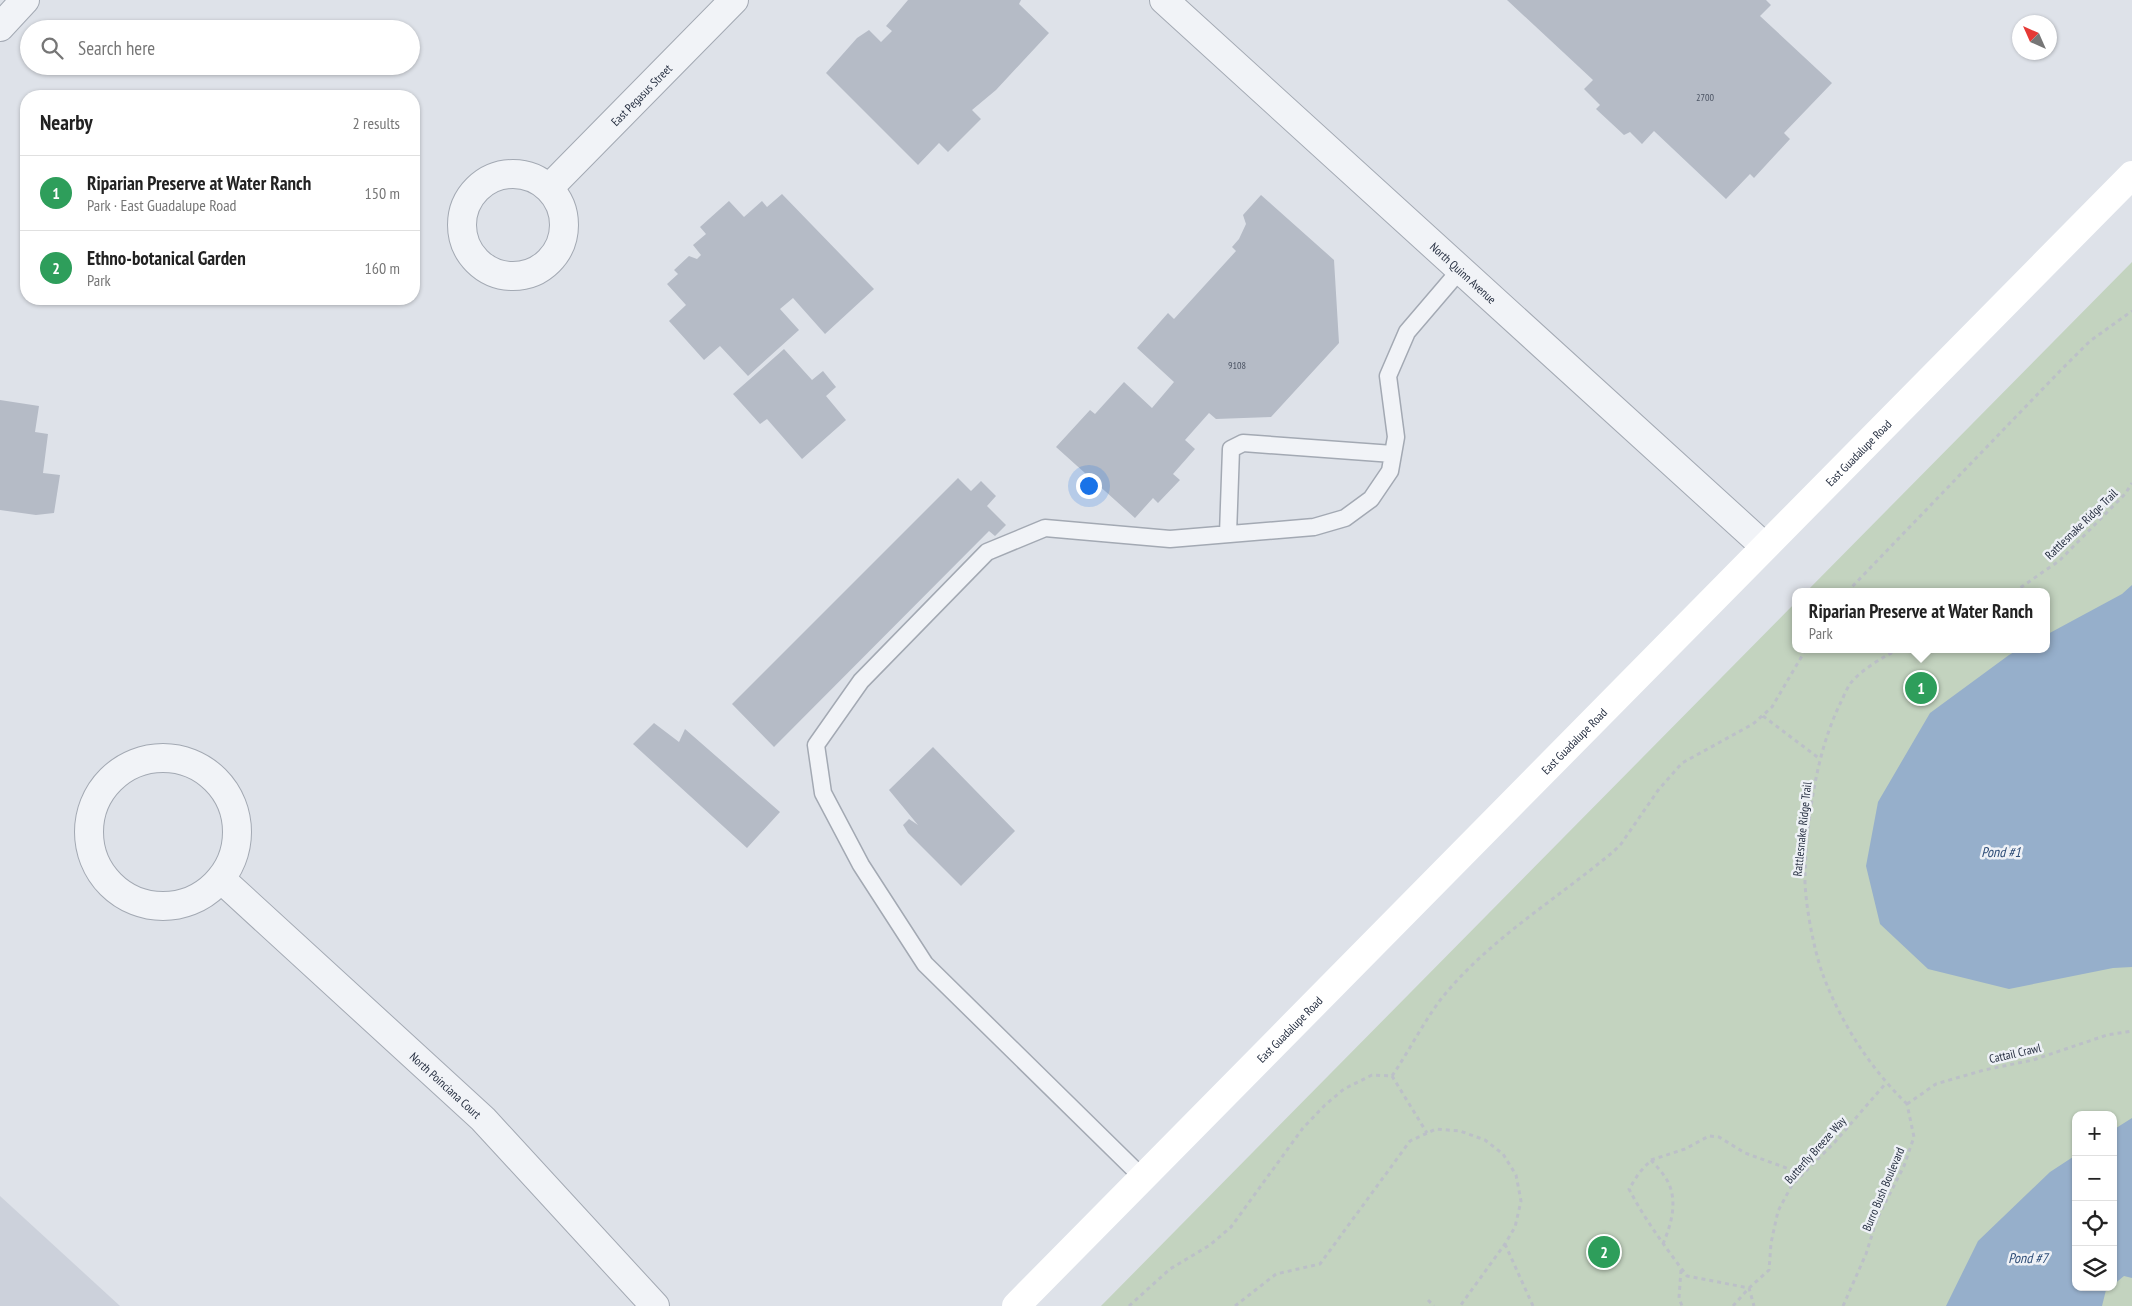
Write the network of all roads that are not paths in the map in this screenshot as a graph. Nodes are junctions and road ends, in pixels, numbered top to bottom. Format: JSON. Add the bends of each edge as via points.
{"nodes":[{"id":1,"x":25,"y":0,"type":"edge"},
{"id":2,"x":734,"y":0,"type":"edge"},
{"id":3,"x":1164,"y":0,"type":"edge"},
{"id":4,"x":0,"y":27,"type":"edge"},
{"id":5,"x":2132,"y":175,"type":"edge"},
{"id":6,"x":549,"y":188,"type":"dead end"},
{"id":7,"x":1460,"y":270,"type":"junction"},
{"id":8,"x":1393,"y":454,"type":"junction"},
{"id":9,"x":1228,"y":534,"type":"junction"},
{"id":10,"x":1764,"y":546,"type":"junction"},
{"id":11,"x":221,"y":879,"type":"junction"},
{"id":12,"x":1142,"y":1177,"type":"junction"},
{"id":13,"x":655,"y":1306,"type":"edge"},
{"id":14,"x":1016,"y":1306,"type":"edge"}],
"edges":[{"from":1,"to":4,"type":"street"},
{"from":2,"to":6,"type":"street","name":"East Pegasus Street"},
{"from":3,"to":7,"type":"street","name":"North Quinn Avenue"},
{"from":5,"to":10,"type":"main road","name":"East Guadalupe Road"},
{"from":7,"to":8,"type":"lane","via":[[1407,332],[1388,376],[1396,437]]},
{"from":7,"to":10,"type":"street","name":"North Quinn Avenue"},
{"from":8,"to":9,"type":"lane","via":[[1390,471],[1372,499],[1345,518],[1314,527]]},
{"from":8,"to":9,"type":"lane","via":[[1243,443],[1231,448]]},
{"from":9,"to":12,"type":"lane","via":[[1170,539],[1045,528],[987,552],[861,681],[816,744],[823,793],[861,865],[925,964]]},
{"from":10,"to":12,"type":"main road","name":"East Guadalupe Road"},
{"from":11,"to":11,"type":"street","via":[[234,857],[238,833],[234,808],[222,786],[204,770],[181,759],[157,758],[133,764],[112,777],[97,797],[89,820],[89,845],[97,868],[112,888],[132,901],[156,907],[181,905],[203,895]]},
{"from":11,"to":13,"type":"street","name":"North Poinciana Court","via":[[483,1119]]},
{"from":12,"to":14,"type":"main road","name":"East Guadalupe Road"}]}
